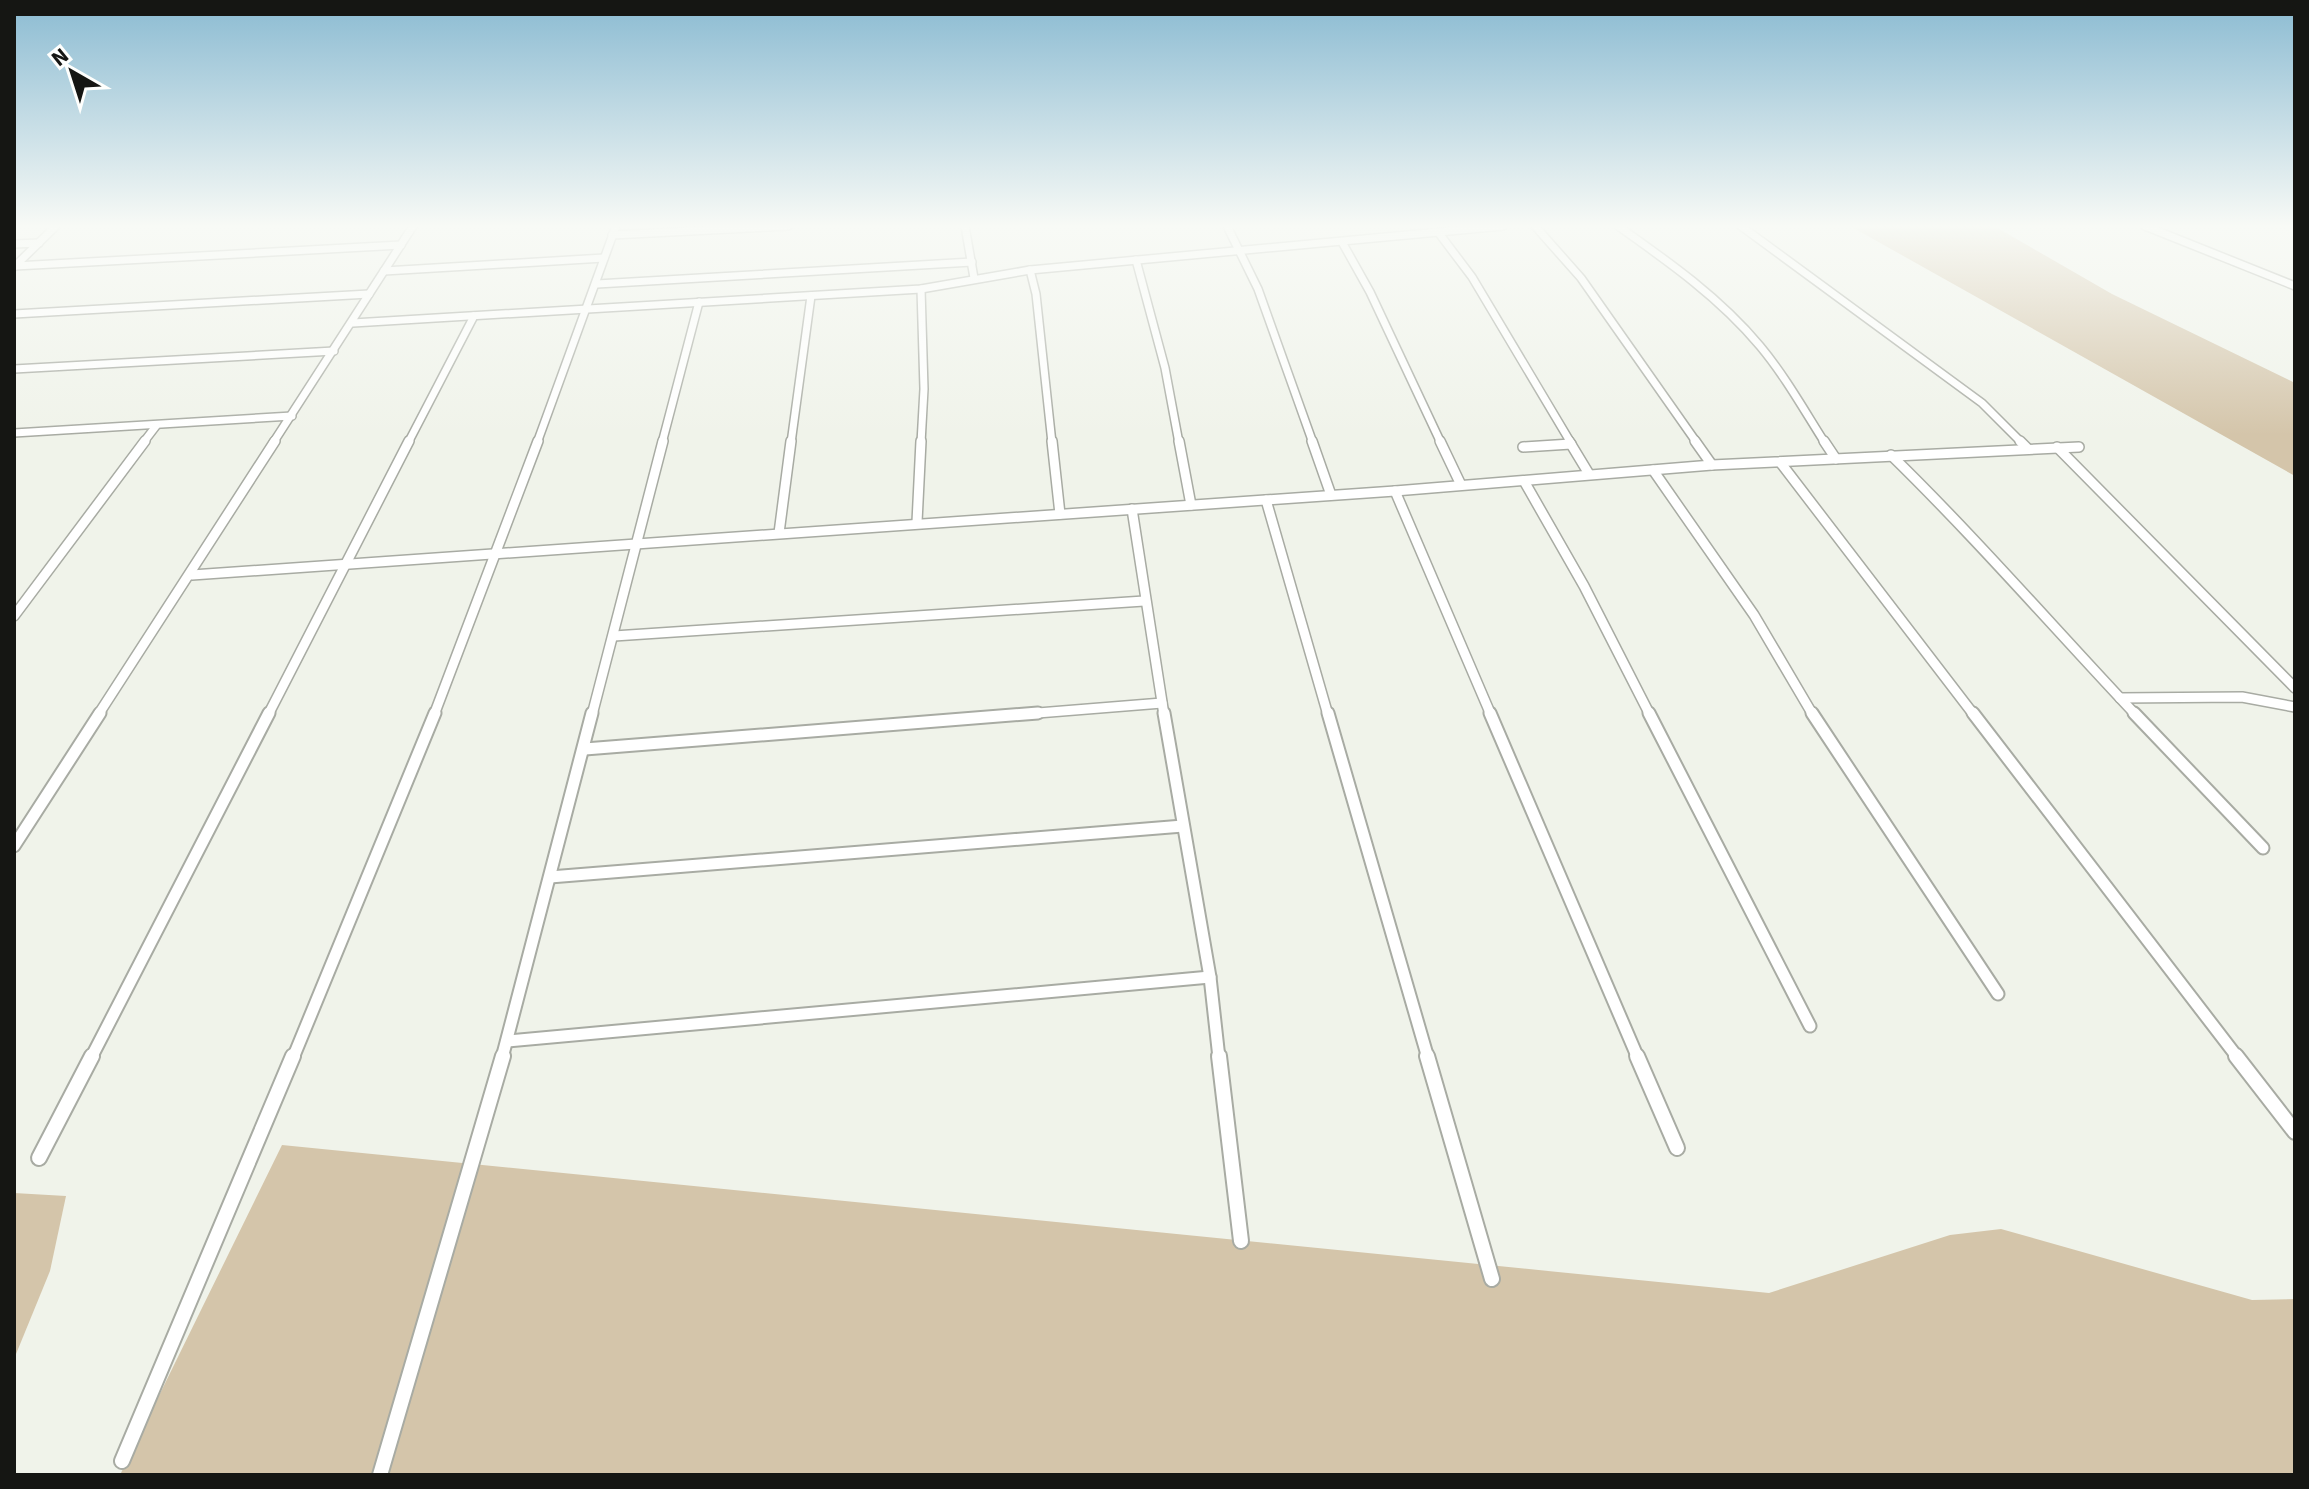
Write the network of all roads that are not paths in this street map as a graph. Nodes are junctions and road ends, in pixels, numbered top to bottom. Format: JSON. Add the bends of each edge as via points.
{"nodes":[{"id":1,"x":343,"y":295,"type":"edge"},
{"id":2,"x":368,"y":295,"type":"edge"},
{"id":3,"x":593,"y":295,"type":"edge"},
{"id":4,"x":819,"y":295,"type":"edge"},
{"id":5,"x":921,"y":295,"type":"edge"},
{"id":6,"x":1036,"y":295,"type":"edge"},
{"id":7,"x":1146,"y":295,"type":"edge"},
{"id":8,"x":1260,"y":295,"type":"edge"},
{"id":9,"x":1372,"y":295,"type":"edge"},
{"id":10,"x":1483,"y":295,"type":"edge"},
{"id":11,"x":1593,"y":295,"type":"edge"},
{"id":12,"x":1708,"y":295,"type":"edge"},
{"id":13,"x":1836,"y":295,"type":"edge"},
{"id":14,"x":811,"y":296,"type":"junction"},
{"id":15,"x":699,"y":302,"type":"junction"},
{"id":16,"x":588,"y":309,"type":"junction"},
{"id":17,"x":14,"y":314,"type":"edge"},
{"id":18,"x":474,"y":316,"type":"junction"},
{"id":19,"x":353,"y":323,"type":"junction"},
{"id":20,"x":334,"y":351,"type":"junction"},
{"id":21,"x":14,"y":369,"type":"edge"},
{"id":22,"x":292,"y":416,"type":"junction"},
{"id":23,"x":156,"y":426,"type":"junction"},
{"id":24,"x":25,"y":432,"type":"junction"},
{"id":25,"x":14,"y":433,"type":"edge"},
{"id":26,"x":1571,"y":444,"type":"junction"},
{"id":27,"x":14,"y":445,"type":"edge"},
{"id":28,"x":1523,"y":447,"type":"dead end"},
{"id":29,"x":2057,"y":447,"type":"junction"},
{"id":30,"x":2079,"y":447,"type":"dead end"},
{"id":31,"x":2027,"y":448,"type":"junction"},
{"id":32,"x":1891,"y":455,"type":"junction"},
{"id":33,"x":1836,"y":459,"type":"junction"},
{"id":34,"x":1780,"y":462,"type":"junction"},
{"id":35,"x":1712,"y":465,"type":"junction"},
{"id":36,"x":1653,"y":470,"type":"junction"},
{"id":37,"x":1589,"y":474,"type":"junction"},
{"id":38,"x":1524,"y":481,"type":"junction"},
{"id":39,"x":1461,"y":485,"type":"junction"},
{"id":40,"x":1395,"y":491,"type":"junction"},
{"id":41,"x":1331,"y":495,"type":"junction"},
{"id":42,"x":1266,"y":500,"type":"junction"},
{"id":43,"x":1191,"y":505,"type":"junction"},
{"id":44,"x":1132,"y":509,"type":"junction"},
{"id":45,"x":1060,"y":514,"type":"junction"},
{"id":46,"x":917,"y":522,"type":"junction"},
{"id":47,"x":779,"y":533,"type":"junction"},
{"id":48,"x":638,"y":543,"type":"junction"},
{"id":49,"x":497,"y":554,"type":"junction"},
{"id":50,"x":348,"y":563,"type":"junction"},
{"id":51,"x":192,"y":575,"type":"junction"},
{"id":52,"x":1144,"y":601,"type":"junction"},
{"id":53,"x":14,"y":616,"type":"edge"},
{"id":54,"x":614,"y":636,"type":"junction"},
{"id":55,"x":2295,"y":688,"type":"edge"},
{"id":56,"x":2120,"y":698,"type":"junction"},
{"id":57,"x":1162,"y":703,"type":"junction"},
{"id":58,"x":2295,"y":707,"type":"edge"},
{"id":59,"x":585,"y":749,"type":"junction"},
{"id":60,"x":1183,"y":826,"type":"junction"},
{"id":61,"x":14,"y":846,"type":"edge"},
{"id":62,"x":2263,"y":848,"type":"dead end"},
{"id":63,"x":550,"y":877,"type":"junction"},
{"id":64,"x":1210,"y":977,"type":"junction"},
{"id":65,"x":1998,"y":994,"type":"dead end"},
{"id":66,"x":1810,"y":1026,"type":"dead end"},
{"id":67,"x":507,"y":1041,"type":"junction"},
{"id":68,"x":2295,"y":1132,"type":"edge"},
{"id":69,"x":1677,"y":1148,"type":"dead end"},
{"id":70,"x":39,"y":1158,"type":"dead end"},
{"id":71,"x":1241,"y":1241,"type":"dead end"},
{"id":72,"x":1492,"y":1279,"type":"dead end"},
{"id":73,"x":122,"y":1461,"type":"dead end"},
{"id":74,"x":380,"y":1475,"type":"edge"}],
"edges":[{"from":1,"to":17,"type":"street"},
{"from":2,"to":19,"type":"street"},
{"from":3,"to":16,"type":"street"},
{"from":4,"to":14,"type":"street"},
{"from":5,"to":46,"type":"street","via":[[924,389]]},
{"from":6,"to":45,"type":"street"},
{"from":7,"to":43,"type":"street"},
{"from":8,"to":41,"type":"street"},
{"from":9,"to":39,"type":"street"},
{"from":10,"to":26,"type":"street"},
{"from":11,"to":35,"type":"street"},
{"from":12,"to":33,"type":"street","via":[[1762,348]]},
{"from":13,"to":31,"type":"street","via":[[1982,403]]},
{"from":14,"to":15,"type":"street"},
{"from":14,"to":47,"type":"street"},
{"from":15,"to":16,"type":"street"},
{"from":15,"to":48,"type":"street"},
{"from":16,"to":18,"type":"street"},
{"from":16,"to":49,"type":"street"},
{"from":18,"to":19,"type":"street"},
{"from":18,"to":50,"type":"street"},
{"from":19,"to":20,"type":"street"},
{"from":20,"to":21,"type":"street"},
{"from":20,"to":22,"type":"street"},
{"from":22,"to":23,"type":"street"},
{"from":22,"to":51,"type":"street"},
{"from":23,"to":24,"type":"street"},
{"from":23,"to":53,"type":"street"},
{"from":24,"to":25,"type":"street"},
{"from":24,"to":27,"type":"street"},
{"from":26,"to":28,"type":"street"},
{"from":26,"to":37,"type":"street"},
{"from":29,"to":30,"type":"street"},
{"from":29,"to":31,"type":"street"},
{"from":29,"to":55,"type":"street"},
{"from":31,"to":32,"type":"street"},
{"from":32,"to":33,"type":"street"},
{"from":32,"to":56,"type":"street","via":[[1973,535]]},
{"from":33,"to":34,"type":"street"},
{"from":34,"to":35,"type":"street"},
{"from":34,"to":68,"type":"street"},
{"from":35,"to":36,"type":"street"},
{"from":36,"to":37,"type":"street"},
{"from":36,"to":65,"type":"street","via":[[1754,615],[1818,723]]},
{"from":37,"to":38,"type":"street"},
{"from":38,"to":39,"type":"street"},
{"from":38,"to":66,"type":"street","via":[[1584,586]]},
{"from":39,"to":40,"type":"street"},
{"from":40,"to":41,"type":"street"},
{"from":40,"to":69,"type":"street"},
{"from":41,"to":42,"type":"street"},
{"from":42,"to":43,"type":"street"},
{"from":42,"to":72,"type":"street"},
{"from":43,"to":44,"type":"street"},
{"from":44,"to":45,"type":"street"},
{"from":44,"to":52,"type":"street"},
{"from":45,"to":46,"type":"street"},
{"from":46,"to":47,"type":"street"},
{"from":47,"to":48,"type":"street"},
{"from":48,"to":49,"type":"street"},
{"from":48,"to":54,"type":"street"},
{"from":49,"to":50,"type":"street"},
{"from":49,"to":73,"type":"street","via":[[278,1098]]},
{"from":50,"to":51,"type":"street"},
{"from":50,"to":70,"type":"street"},
{"from":51,"to":61,"type":"street"},
{"from":52,"to":54,"type":"street"},
{"from":52,"to":57,"type":"street"},
{"from":54,"to":59,"type":"street"},
{"from":56,"to":58,"type":"street","via":[[2242,697]]},
{"from":56,"to":62,"type":"street"},
{"from":57,"to":59,"type":"street"},
{"from":57,"to":60,"type":"street"},
{"from":59,"to":63,"type":"street"},
{"from":60,"to":63,"type":"street"},
{"from":60,"to":64,"type":"street"},
{"from":63,"to":67,"type":"street"},
{"from":64,"to":67,"type":"street"},
{"from":64,"to":71,"type":"street"},
{"from":67,"to":74,"type":"street"}]}
